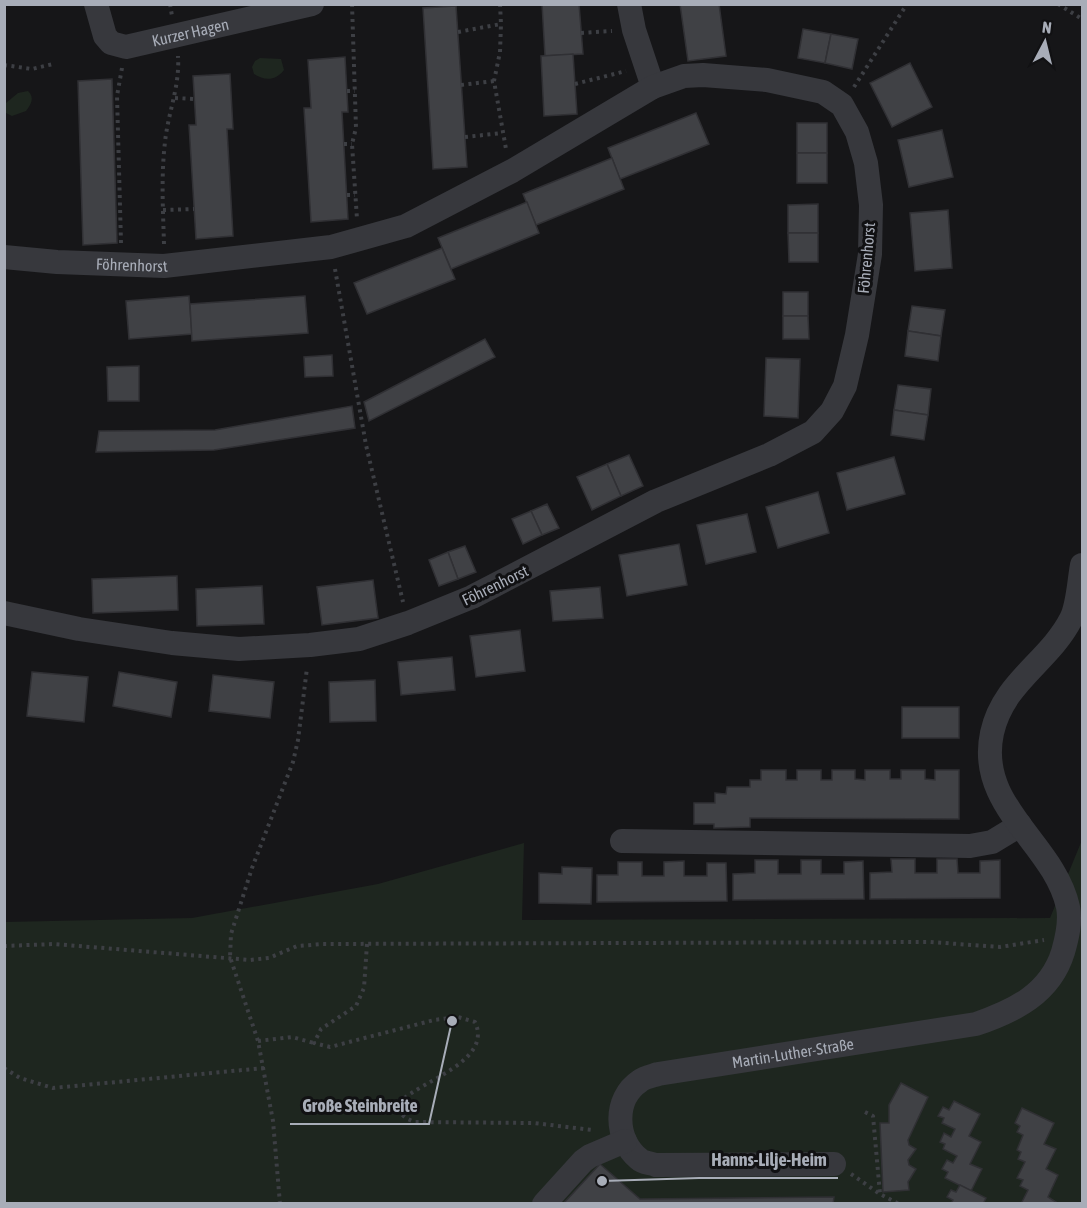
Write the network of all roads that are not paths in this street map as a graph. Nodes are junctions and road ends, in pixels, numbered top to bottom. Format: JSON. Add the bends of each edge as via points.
{"nodes":[{"id":1,"x":96,"y":4,"type":"edge"},
{"id":2,"x":312,"y":4,"type":"edge"},
{"id":3,"x":629,"y":4,"type":"edge"},
{"id":4,"x":650,"y":76,"type":"junction"},
{"id":5,"x":4,"y":257,"type":"edge"},
{"id":6,"x":1083,"y":566,"type":"edge"},
{"id":7,"x":4,"y":613,"type":"edge"},
{"id":8,"x":1077,"y":620,"type":"edge"},
{"id":9,"x":1020,"y":825,"type":"junction"},
{"id":10,"x":622,"y":841,"type":"dead end"},
{"id":11,"x":622,"y":1135,"type":"junction"},
{"id":12,"x":834,"y":1164,"type":"road end"},
{"id":13,"x":544,"y":1203,"type":"edge"}],
"edges":[{"from":1,"to":2,"type":"street","name":"Kurzer Hagen","via":[[105,36],[111,43],[126,47]]},
{"from":3,"to":4,"type":"street"},
{"from":4,"to":5,"type":"street","name":"Föhrenhorst","via":[[512,171],[406,226],[359,241],[164,266]]},
{"from":4,"to":7,"type":"street","name":"Föhrenhorst","via":[[767,80],[823,92],[842,105],[857,132],[866,163],[871,205],[870,254],[845,386],[832,411],[813,432],[769,455],[656,501],[472,597],[359,639],[239,649],[79,629]]},
{"from":6,"to":8,"type":"street","name":"Martin-Luther-Straße"},
{"from":8,"to":9,"type":"street","name":"Martin-Luther-Straße","via":[[1010,691],[998,711],[991,735],[990,760],[995,784]]},
{"from":9,"to":10,"type":"street","via":[[992,842],[970,846]]},
{"from":9,"to":11,"type":"street","name":"Martin-Luther-Straße","via":[[1057,877],[1068,908],[1068,935],[1060,963],[1027,1002],[976,1024],[658,1074],[640,1080],[628,1092],[621,1111]]},
{"from":11,"to":12,"type":"street","via":[[640,1161],[656,1165]]},
{"from":11,"to":13,"type":"street","via":[[583,1161]]}]}
